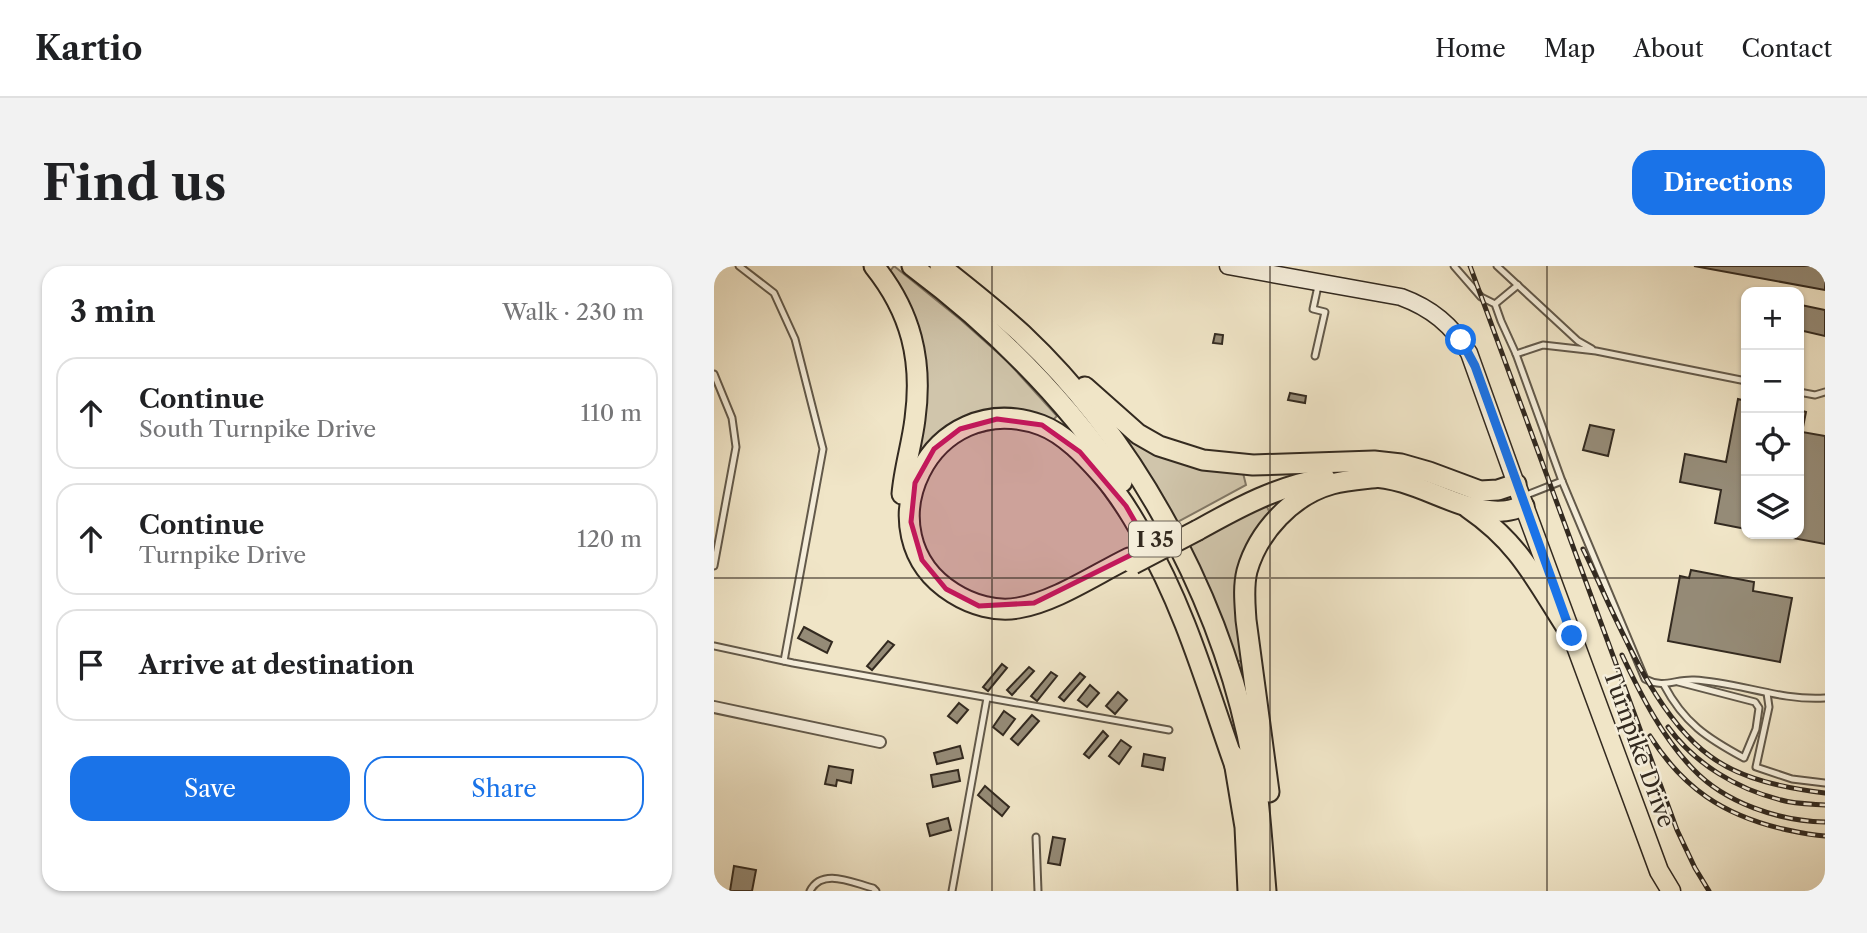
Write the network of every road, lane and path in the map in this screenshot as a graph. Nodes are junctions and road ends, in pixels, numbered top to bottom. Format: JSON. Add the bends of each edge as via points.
{"nodes":[{"id":1,"x":739,"y":266,"type":"edge"},
{"id":2,"x":874,"y":266,"type":"edge"},
{"id":3,"x":912,"y":266,"type":"edge"},
{"id":4,"x":940,"y":266,"type":"edge"},
{"id":5,"x":1228,"y":266,"type":"edge"},
{"id":6,"x":1454,"y":266,"type":"edge"},
{"id":7,"x":1497,"y":266,"type":"edge"},
{"id":8,"x":1318,"y":283,"type":"junction"},
{"id":9,"x":1518,"y":285,"type":"junction"},
{"id":10,"x":981,"y":298,"type":"junction"},
{"id":11,"x":1495,"y":304,"type":"junction"},
{"id":12,"x":1596,"y":351,"type":"junction"},
{"id":13,"x":1516,"y":354,"type":"junction"},
{"id":14,"x":1315,"y":356,"type":"dead end"},
{"id":15,"x":714,"y":374,"type":"edge"},
{"id":16,"x":1741,"y":380,"type":"edge"},
{"id":17,"x":1825,"y":392,"type":"edge"},
{"id":18,"x":1804,"y":393,"type":"edge"},
{"id":19,"x":1306,"y":465,"type":"junction"},
{"id":20,"x":1380,"y":477,"type":"junction"},
{"id":21,"x":1562,"y":481,"type":"junction"},
{"id":22,"x":1521,"y":496,"type":"junction"},
{"id":23,"x":1464,"y":506,"type":"junction"},
{"id":24,"x":1195,"y":526,"type":"junction"},
{"id":25,"x":1131,"y":561,"type":"junction"},
{"id":26,"x":714,"y":566,"type":"edge"},
{"id":27,"x":1572,"y":636,"type":"junction"},
{"id":28,"x":714,"y":646,"type":"edge"},
{"id":29,"x":784,"y":661,"type":"junction"},
{"id":30,"x":1678,"y":682,"type":"junction"},
{"id":31,"x":1664,"y":685,"type":"junction"},
{"id":32,"x":1767,"y":693,"type":"junction"},
{"id":33,"x":987,"y":698,"type":"junction"},
{"id":34,"x":1825,"y":698,"type":"edge"},
{"id":35,"x":714,"y":707,"type":"edge"},
{"id":36,"x":1169,"y":730,"type":"dead end"},
{"id":37,"x":880,"y":742,"type":"dead end"},
{"id":38,"x":1744,"y":758,"type":"junction"},
{"id":39,"x":1236,"y":766,"type":"junction"},
{"id":40,"x":1756,"y":767,"type":"junction"},
{"id":41,"x":1825,"y":783,"type":"edge"},
{"id":42,"x":1036,"y":836,"type":"dead end"},
{"id":43,"x":1659,"y":871,"type":"junction"},
{"id":44,"x":810,"y":891,"type":"edge"},
{"id":45,"x":876,"y":891,"type":"edge"},
{"id":46,"x":952,"y":891,"type":"edge"},
{"id":47,"x":1038,"y":891,"type":"edge"},
{"id":48,"x":1248,"y":891,"type":"edge"},
{"id":49,"x":1268,"y":891,"type":"edge"},
{"id":50,"x":1658,"y":891,"type":"edge"},
{"id":51,"x":1671,"y":891,"type":"edge"}],
"edges":[{"from":1,"to":29,"type":"lane","via":[[774,293],[785,316],[823,449]]},
{"from":2,"to":25,"type":"highway","via":[[899,302],[915,347],[917,392],[902,490],[902,523],[914,562],[930,584],[970,612],[1010,618],[1049,608]]},
{"from":3,"to":39,"type":"highway","number":"I 35","via":[[1013,351],[1091,437],[1131,495],[1194,615]]},
{"from":4,"to":10,"type":"highway","number":"I 35"},
{"from":5,"to":8,"type":"street"},
{"from":6,"to":11,"type":"lane","via":[[1481,297]]},
{"from":7,"to":9,"type":"lane"},
{"from":8,"to":14,"type":"lane","via":[[1313,309],[1325,312]]},
{"from":8,"to":22,"type":"street","via":[[1401,297],[1418,303],[1451,328],[1475,366]]},
{"from":9,"to":11,"type":"lane"},
{"from":9,"to":12,"type":"lane","via":[[1578,341]]},
{"from":10,"to":19,"type":"highway","via":[[1014,321],[1138,434],[1159,446],[1226,464]]},
{"from":10,"to":49,"type":"highway","number":"I 35","via":[[1023,335],[1089,408],[1129,463],[1183,555],[1220,644],[1245,730]]},
{"from":11,"to":13,"type":"lane"},
{"from":12,"to":13,"type":"lane","via":[[1543,345]]},
{"from":12,"to":16,"type":"lane"},
{"from":13,"to":21,"type":"lane"},
{"from":15,"to":26,"type":"lane","via":[[732,418],[736,447]]},
{"from":17,"to":18,"type":"lane"},
{"from":19,"to":22,"type":"highway","via":[[1401,464],[1480,491]]},
{"from":19,"to":24,"type":"highway"},
{"from":20,"to":23,"type":"highway","via":[[1416,485]]},
{"from":20,"to":24,"type":"highway","via":[[1330,478],[1295,485]]},
{"from":20,"to":49,"type":"highway","via":[[1331,484],[1290,506],[1263,537],[1247,573],[1245,620],[1269,793]]},
{"from":21,"to":22,"type":"lane"},
{"from":21,"to":31,"type":"lane","via":[[1642,676]]},
{"from":22,"to":23,"type":"highway","via":[[1502,511]]},
{"from":22,"to":27,"type":"main road","name":"Turnpike Drive"},
{"from":23,"to":27,"type":"highway","via":[[1519,552]]},
{"from":24,"to":25,"type":"highway","bridge":true},
{"from":25,"to":39,"type":"highway","via":[[1034,603],[1017,608],[979,606],[946,589],[922,560],[911,523],[915,483],[934,449],[960,429],[979,422],[1018,419],[1042,425],[1070,444],[1111,486],[1155,557],[1176,598]]},
{"from":27,"to":43,"type":"main road","name":"Turnpike Drive"},
{"from":28,"to":29,"type":"lane"},
{"from":29,"to":33,"type":"lane"},
{"from":30,"to":31,"type":"lane"},
{"from":30,"to":32,"type":"lane","via":[[1693,680]]},
{"from":30,"to":38,"type":"lane","via":[[1755,702],[1759,708],[1756,729]]},
{"from":31,"to":38,"type":"lane","via":[[1692,725]]},
{"from":32,"to":34,"type":"lane","via":[[1794,699]]},
{"from":32,"to":40,"type":"lane","via":[[1769,707]]},
{"from":33,"to":36,"type":"lane"},
{"from":33,"to":46,"type":"lane"},
{"from":35,"to":37,"type":"street"},
{"from":38,"to":40,"type":"lane"},
{"from":39,"to":48,"type":"highway","number":"I 35"},
{"from":40,"to":41,"type":"lane","via":[[1792,779]]},
{"from":42,"to":47,"type":"lane"},
{"from":43,"to":50,"type":"main road","name":"Turnpike Drive"},
{"from":43,"to":51,"type":"main road","name":"Turnpike Drive"},
{"from":44,"to":45,"type":"lane","via":[[819,879],[828,877]]}]}
